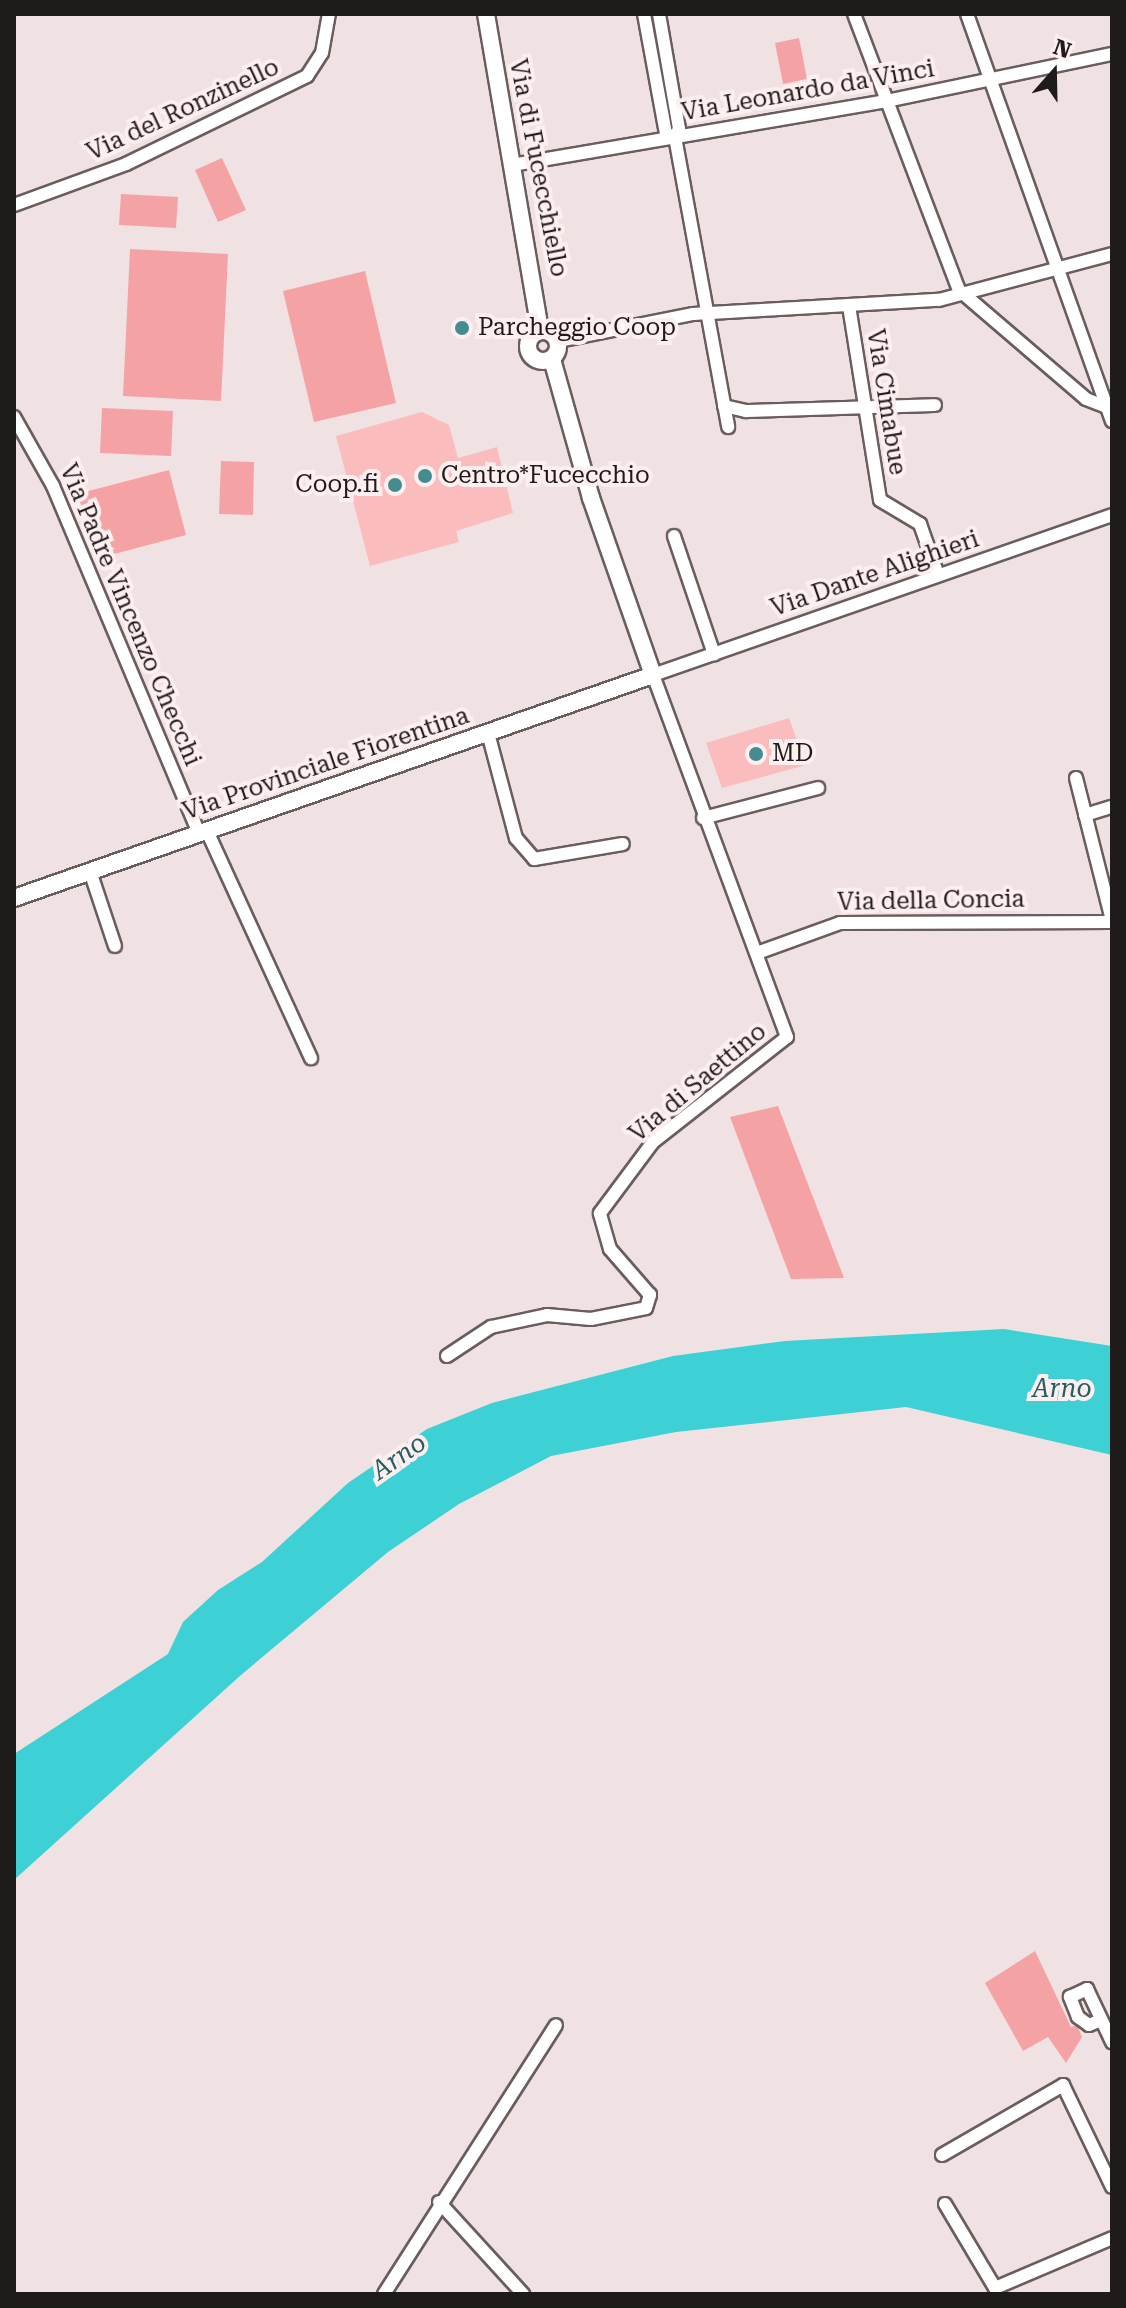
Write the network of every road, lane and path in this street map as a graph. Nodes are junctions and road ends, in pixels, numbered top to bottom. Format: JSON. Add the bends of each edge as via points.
{"nodes":[{"id":1,"x":329,"y":14,"type":"edge"},
{"id":2,"x":486,"y":14,"type":"edge"},
{"id":3,"x":644,"y":14,"type":"edge"},
{"id":4,"x":659,"y":14,"type":"edge"},
{"id":5,"x":854,"y":14,"type":"edge"},
{"id":6,"x":967,"y":14,"type":"edge"},
{"id":7,"x":1112,"y":54,"type":"edge"},
{"id":8,"x":992,"y":78,"type":"junction"},
{"id":9,"x":887,"y":101,"type":"junction"},
{"id":10,"x":675,"y":137,"type":"junction"},
{"id":11,"x":512,"y":165,"type":"junction"},
{"id":12,"x":14,"y":205,"type":"edge"},
{"id":13,"x":1112,"y":254,"type":"edge"},
{"id":14,"x":1058,"y":269,"type":"junction"},
{"id":15,"x":966,"y":295,"type":"junction"},
{"id":16,"x":849,"y":306,"type":"junction"},
{"id":17,"x":709,"y":313,"type":"junction"},
{"id":18,"x":540,"y":331,"type":"junction"},
{"id":19,"x":558,"y":341,"type":"junction"},
{"id":20,"x":552,"y":359,"type":"junction"},
{"id":21,"x":935,"y":405,"type":"dead end"},
{"id":22,"x":724,"y":406,"type":"junction"},
{"id":23,"x":863,"y":407,"type":"junction"},
{"id":24,"x":1110,"y":407,"type":"edge"},
{"id":25,"x":14,"y":417,"type":"edge"},
{"id":26,"x":1112,"y":421,"type":"edge"},
{"id":27,"x":728,"y":427,"type":"dead end"},
{"id":28,"x":1112,"y":515,"type":"edge"},
{"id":29,"x":674,"y":536,"type":"dead end"},
{"id":30,"x":938,"y":575,"type":"junction"},
{"id":31,"x":714,"y":654,"type":"junction"},
{"id":32,"x":653,"y":675,"type":"junction"},
{"id":33,"x":488,"y":733,"type":"junction"},
{"id":34,"x":1076,"y":778,"type":"dead end"},
{"id":35,"x":818,"y":788,"type":"dead end"},
{"id":36,"x":1112,"y":807,"type":"edge"},
{"id":37,"x":1085,"y":815,"type":"junction"},
{"id":38,"x":703,"y":818,"type":"junction"},
{"id":39,"x":203,"y":832,"type":"junction"},
{"id":40,"x":623,"y":844,"type":"dead end"},
{"id":41,"x":90,"y":871,"type":"junction"},
{"id":42,"x":14,"y":898,"type":"edge"},
{"id":43,"x":1112,"y":921,"type":"edge"},
{"id":44,"x":115,"y":946,"type":"dead end"},
{"id":45,"x":757,"y":953,"type":"junction"},
{"id":46,"x":311,"y":1058,"type":"dead end"},
{"id":47,"x":447,"y":1356,"type":"dead end"},
{"id":48,"x":1101,"y":2020,"type":"dead end"},
{"id":49,"x":556,"y":2025,"type":"dead end"},
{"id":50,"x":1112,"y":2042,"type":"edge"},
{"id":51,"x":942,"y":2155,"type":"dead end"},
{"id":52,"x":1112,"y":2187,"type":"edge"},
{"id":53,"x":439,"y":2202,"type":"junction"},
{"id":54,"x":945,"y":2204,"type":"dead end"},
{"id":55,"x":1112,"y":2238,"type":"edge"},
{"id":56,"x":384,"y":2294,"type":"edge"},
{"id":57,"x":523,"y":2294,"type":"edge"}],
"edges":[{"from":1,"to":12,"type":"street","name":"Via del Ronzinello","via":[[322,53],[307,76],[126,164]]},
{"from":2,"to":11,"type":"main road","name":"Via di Fucecchiello"},
{"from":3,"to":10,"type":"street","via":[[666,134]]},
{"from":4,"to":10,"type":"street","via":[[679,129]]},
{"from":5,"to":9,"type":"street"},
{"from":6,"to":8,"type":"street"},
{"from":7,"to":8,"type":"street","name":"Via Leonardo da Vinci"},
{"from":8,"to":9,"type":"street","name":"Via Leonardo da Vinci"},
{"from":8,"to":14,"type":"street"},
{"from":9,"to":10,"type":"street","name":"Via Leonardo da Vinci"},
{"from":9,"to":15,"type":"street","via":[[954,279]]},
{"from":10,"to":11,"type":"street","name":"Via Leonardo da Vinci"},
{"from":10,"to":17,"type":"street"},
{"from":11,"to":18,"type":"main road","name":"Via di Fucecchiello"},
{"from":13,"to":14,"type":"street"},
{"from":14,"to":15,"type":"street"},
{"from":14,"to":24,"type":"street"},
{"from":15,"to":16,"type":"street"},
{"from":15,"to":24,"type":"street","via":[[1086,399]]},
{"from":16,"to":17,"type":"street"},
{"from":16,"to":23,"type":"street","name":"Via Cimabue"},
{"from":17,"to":19,"type":"street"},
{"from":17,"to":22,"type":"street"},
{"from":18,"to":19,"type":"main road"},
{"from":18,"to":20,"type":"main road","name":"Via di Fucecchiello","via":[[529,339],[530,353],[537,361]]},
{"from":19,"to":20,"type":"main road"},
{"from":20,"to":32,"type":"main road","via":[[595,514]]},
{"from":21,"to":23,"type":"street"},
{"from":22,"to":23,"type":"street"},
{"from":22,"to":27,"type":"street"},
{"from":23,"to":30,"type":"street","name":"Via Cimabue","via":[[880,500],[920,524]]},
{"from":24,"to":26,"type":"street"},
{"from":25,"to":39,"type":"street","name":"Via Padre Vincenzo Checchi","via":[[53,486]]},
{"from":28,"to":30,"type":"street","name":"Via Dante Alighieri"},
{"from":29,"to":31,"type":"street"},
{"from":30,"to":31,"type":"street","name":"Via Dante Alighieri"},
{"from":31,"to":32,"type":"street","name":"Via Dante Alighieri"},
{"from":32,"to":33,"type":"main road","name":"Via Provinciale Fiorentina"},
{"from":32,"to":38,"type":"street","name":"Via di Saettino"},
{"from":33,"to":39,"type":"main road","name":"Via Provinciale Fiorentina"},
{"from":33,"to":40,"type":"street","via":[[516,838],[534,859]]},
{"from":34,"to":37,"type":"street"},
{"from":35,"to":38,"type":"street"},
{"from":36,"to":37,"type":"street"},
{"from":37,"to":43,"type":"street"},
{"from":38,"to":45,"type":"street","name":"Via di Saettino"},
{"from":39,"to":41,"type":"main road","name":"Via Provinciale Fiorentina"},
{"from":39,"to":46,"type":"street","name":"Via Padre Vincenzo Checchi"},
{"from":41,"to":42,"type":"main road","name":"Via Provinciale Fiorentina"},
{"from":41,"to":44,"type":"street"},
{"from":43,"to":45,"type":"street","name":"Via della Concia","via":[[840,923]]},
{"from":45,"to":47,"type":"street","name":"Via di Saettino","via":[[783,1015],[784,1042],[653,1142],[600,1213],[610,1249],[650,1295],[646,1308],[591,1319],[547,1315],[491,1327]]},
{"from":48,"to":50,"type":"street"},
{"from":49,"to":53,"type":"street"},
{"from":51,"to":52,"type":"street","via":[[1063,2085]]},
{"from":53,"to":56,"type":"street"},
{"from":53,"to":57,"type":"street"},
{"from":54,"to":55,"type":"street","via":[[995,2288]]}]}
